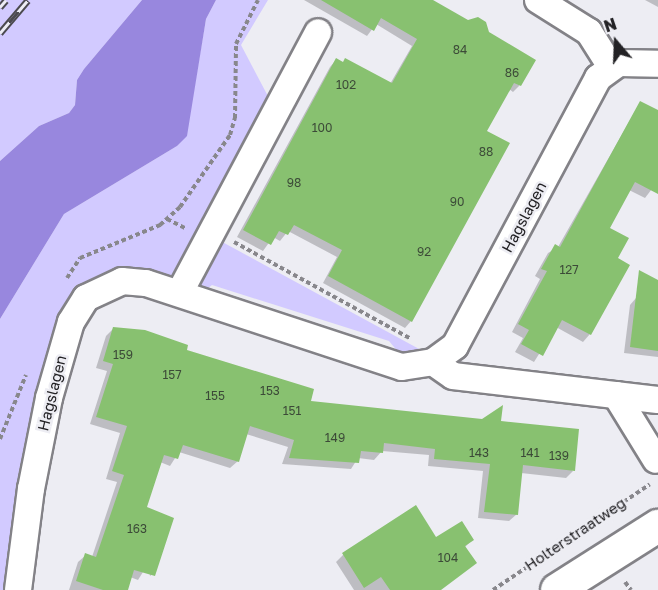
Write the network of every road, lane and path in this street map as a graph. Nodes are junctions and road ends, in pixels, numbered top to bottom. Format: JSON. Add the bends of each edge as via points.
{"nodes":[{"id":1,"x":258,"y":0,"type":"edge"},
{"id":2,"x":538,"y":0,"type":"edge"},
{"id":3,"x":318,"y":32,"type":"dead end"},
{"id":4,"x":658,"y":64,"type":"edge"},
{"id":5,"x":610,"y":67,"type":"junction"},
{"id":6,"x":213,"y":230,"type":"junction"},
{"id":7,"x":65,"y":282,"type":"dead end"},
{"id":8,"x":180,"y":292,"type":"junction"},
{"id":9,"x":433,"y":362,"type":"junction"},
{"id":10,"x":30,"y":364,"type":"dead end"},
{"id":11,"x":616,"y":395,"type":"junction"},
{"id":12,"x":658,"y":400,"type":"edge"},
{"id":13,"x":0,"y":439,"type":"edge"},
{"id":14,"x":657,"y":469,"type":"edge"},
{"id":15,"x":658,"y":526,"type":"edge"},
{"id":16,"x":624,"y":581,"type":"dead end"},
{"id":17,"x":18,"y":590,"type":"edge"},
{"id":18,"x":493,"y":590,"type":"edge"},
{"id":19,"x":557,"y":590,"type":"edge"},
{"id":20,"x":631,"y":590,"type":"edge"}],
"edges":[{"from":1,"to":7,"type":"path","via":[[236,44],[235,118],[230,135],[180,207],[160,225],[80,258]]},
{"from":2,"to":5,"type":"street","via":[[589,32]]},
{"from":3,"to":6,"type":"street"},
{"from":4,"to":5,"type":"street","via":[[619,63]]},
{"from":5,"to":9,"type":"street","name":"Hagslagen","via":[[598,78],[455,346]]},
{"from":6,"to":8,"type":"street"},
{"from":6,"to":9,"type":"path","via":[[425,346]]},
{"from":8,"to":9,"type":"street","name":"Hagslagen","via":[[402,367]]},
{"from":8,"to":17,"type":"street","name":"Hagslagen","via":[[122,281],[99,289],[77,309],[49,398],[31,489]]},
{"from":9,"to":11,"type":"street","via":[[453,376]]},
{"from":10,"to":13,"type":"path"},
{"from":11,"to":12,"type":"street"},
{"from":11,"to":14,"type":"street"},
{"from":14,"to":18,"type":"path","name":"Holterstraatweg"},
{"from":15,"to":19,"type":"street"},
{"from":16,"to":20,"type":"path"}]}
